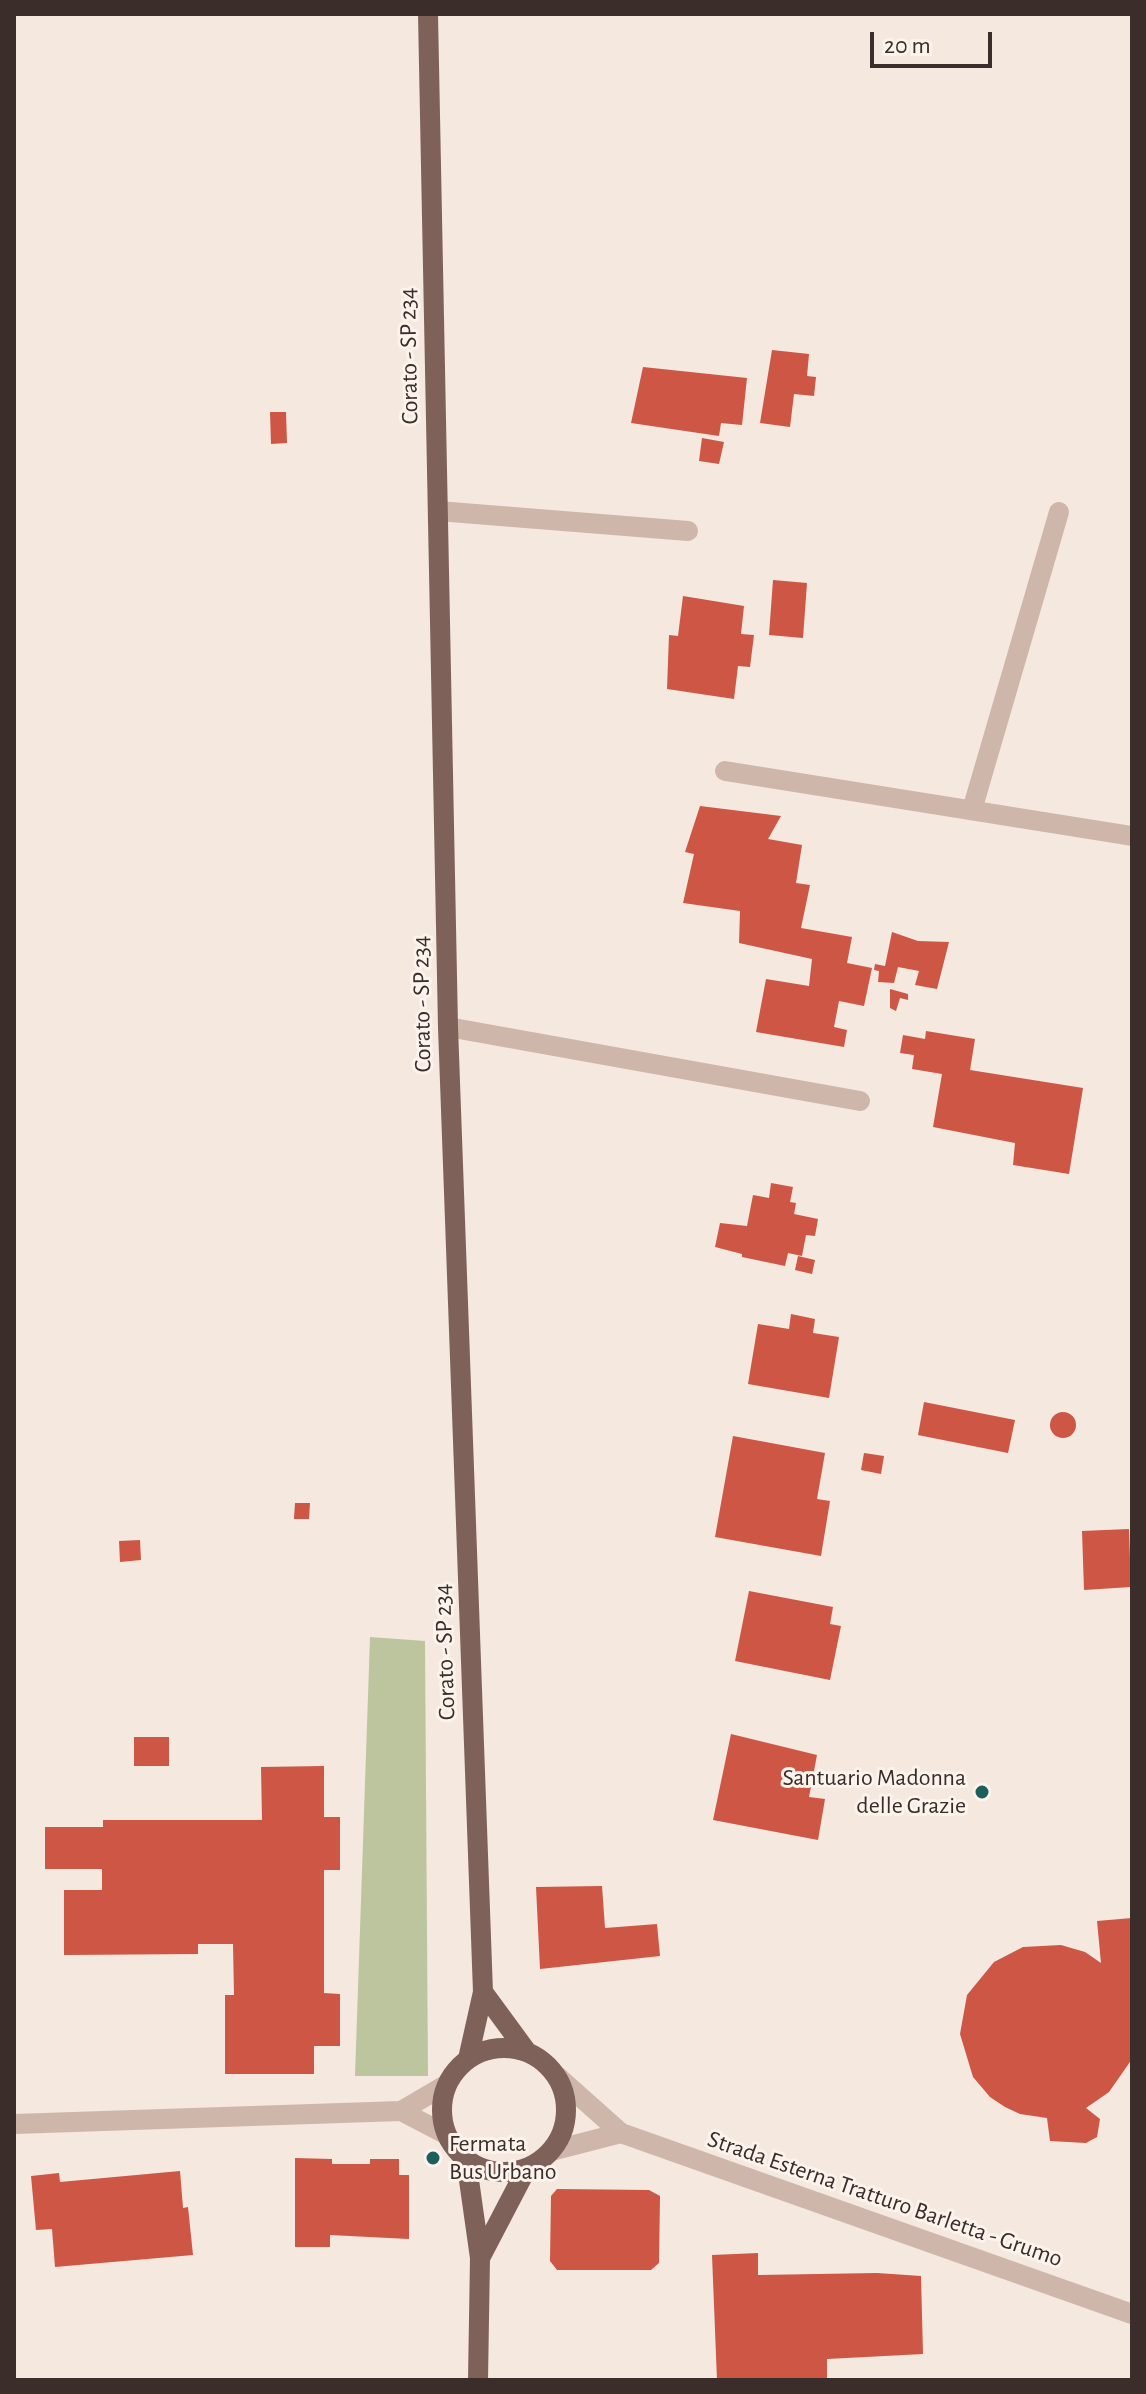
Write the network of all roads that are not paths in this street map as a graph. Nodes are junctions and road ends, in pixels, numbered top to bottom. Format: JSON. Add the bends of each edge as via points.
{"nodes":[{"id":1,"x":428,"y":14,"type":"edge"},
{"id":2,"x":438,"y":511,"type":"junction"},
{"id":3,"x":1059,"y":512,"type":"dead end"},
{"id":4,"x":688,"y":531,"type":"dead end"},
{"id":5,"x":725,"y":771,"type":"dead end"},
{"id":6,"x":972,"y":810,"type":"junction"},
{"id":7,"x":1132,"y":836,"type":"edge"},
{"id":8,"x":448,"y":1027,"type":"junction"},
{"id":9,"x":860,"y":1101,"type":"dead end"},
{"id":10,"x":483,"y":1992,"type":"junction"},
{"id":11,"x":527,"y":2052,"type":"junction"},
{"id":12,"x":468,"y":2059,"type":"junction"},
{"id":13,"x":557,"y":2076,"type":"junction"},
{"id":14,"x":447,"y":2084,"type":"junction"},
{"id":15,"x":401,"y":2111,"type":"junction"},
{"id":16,"x":14,"y":2124,"type":"edge"},
{"id":17,"x":621,"y":2133,"type":"junction"},
{"id":18,"x":447,"y":2135,"type":"junction"},
{"id":19,"x":551,"y":2151,"type":"junction"},
{"id":20,"x":466,"y":2159,"type":"junction"},
{"id":21,"x":527,"y":2168,"type":"junction"},
{"id":22,"x":480,"y":2258,"type":"junction"},
{"id":23,"x":1132,"y":2314,"type":"edge"},
{"id":24,"x":478,"y":2380,"type":"edge"}],
"edges":[{"from":1,"to":2,"type":"main road","name":"Corato - SP 234"},
{"from":2,"to":4,"type":"street"},
{"from":2,"to":8,"type":"main road","name":"Corato - SP 234"},
{"from":3,"to":6,"type":"street"},
{"from":5,"to":6,"type":"street"},
{"from":6,"to":7,"type":"street"},
{"from":8,"to":9,"type":"street"},
{"from":8,"to":10,"type":"main road","name":"Corato - SP 234"},
{"from":10,"to":11,"type":"main road"},
{"from":10,"to":12,"type":"main road","name":"Corato - SP 234"},
{"from":11,"to":12,"type":"main road","via":[[507,2047]]},
{"from":11,"to":13,"type":"main road"},
{"from":12,"to":14,"type":"main road","name":"Corato - SP 234"},
{"from":13,"to":17,"type":"street","name":"Strada Esterna Tratturo Barletta - Grumo"},
{"from":13,"to":19,"type":"main road","via":[[566,2114]]},
{"from":14,"to":15,"type":"street"},
{"from":14,"to":18,"type":"main road","via":[[442,2101]]},
{"from":15,"to":16,"type":"street"},
{"from":15,"to":18,"type":"street"},
{"from":17,"to":19,"type":"street"},
{"from":17,"to":23,"type":"street","name":"Strada Esterna Tratturo Barletta - Grumo"},
{"from":18,"to":20,"type":"main road"},
{"from":19,"to":21,"type":"main road"},
{"from":20,"to":21,"type":"main road","via":[[496,2171]]},
{"from":20,"to":22,"type":"main road"},
{"from":21,"to":22,"type":"main road"},
{"from":22,"to":24,"type":"main road"}]}
